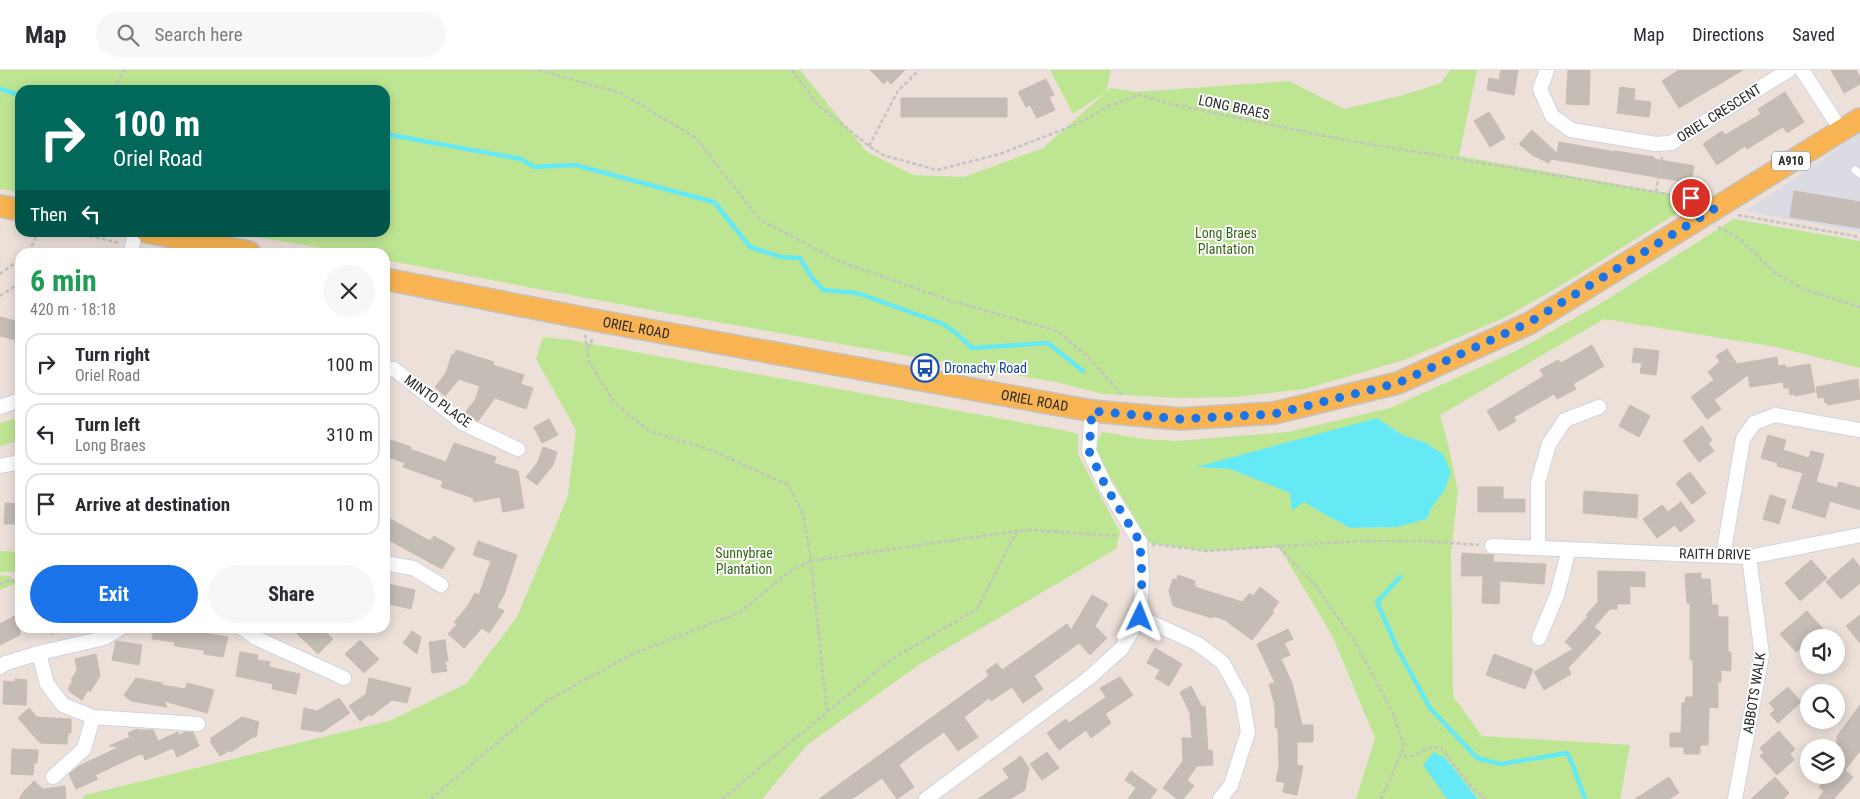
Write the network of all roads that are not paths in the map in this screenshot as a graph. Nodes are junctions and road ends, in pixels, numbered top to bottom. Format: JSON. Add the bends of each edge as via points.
{"nodes":[{"id":1,"x":1547,"y":70,"type":"edge"},
{"id":2,"x":1789,"y":70,"type":"edge"},
{"id":3,"x":1802,"y":70,"type":"edge"},
{"id":4,"x":1860,"y":118,"type":"edge"},
{"id":5,"x":1841,"y":130,"type":"junction"},
{"id":6,"x":0,"y":206,"type":"edge"},
{"id":7,"x":15,"y":209,"type":"edge"},
{"id":8,"x":172,"y":237,"type":"edge"},
{"id":9,"x":229,"y":248,"type":"edge"},
{"id":10,"x":390,"y":280,"type":"edge"},
{"id":11,"x":390,"y":369,"type":"edge"},
{"id":12,"x":15,"y":402,"type":"edge"},
{"id":13,"x":0,"y":407,"type":"edge"},
{"id":14,"x":1599,"y":407,"type":"dead end"},
{"id":15,"x":1092,"y":411,"type":"junction"},
{"id":16,"x":1860,"y":430,"type":"edge"},
{"id":17,"x":518,"y":449,"type":"dead end"},
{"id":18,"x":15,"y":463,"type":"edge"},
{"id":19,"x":0,"y":466,"type":"edge"},
{"id":20,"x":1860,"y":534,"type":"edge"},
{"id":21,"x":1492,"y":546,"type":"road end"},
{"id":22,"x":1538,"y":548,"type":"junction"},
{"id":23,"x":1569,"y":549,"type":"junction"},
{"id":24,"x":1723,"y":556,"type":"junction"},
{"id":25,"x":1749,"y":557,"type":"junction"},
{"id":26,"x":390,"y":564,"type":"edge"},
{"id":27,"x":441,"y":585,"type":"dead end"},
{"id":28,"x":1140,"y":617,"type":"junction"},
{"id":29,"x":112,"y":633,"type":"edge"},
{"id":30,"x":249,"y":633,"type":"edge"},
{"id":31,"x":1539,"y":638,"type":"dead end"},
{"id":32,"x":39,"y":653,"type":"junction"},
{"id":33,"x":0,"y":667,"type":"edge"},
{"id":34,"x":344,"y":678,"type":"dead end"},
{"id":35,"x":94,"y":718,"type":"junction"},
{"id":36,"x":198,"y":724,"type":"dead end"},
{"id":37,"x":53,"y":777,"type":"dead end"},
{"id":38,"x":926,"y":799,"type":"edge"},
{"id":39,"x":1220,"y":799,"type":"edge"},
{"id":40,"x":1735,"y":799,"type":"edge"}],
"edges":[{"from":1,"to":2,"type":"street","name":"ORIEL CRESCENT","via":[[1540,89],[1552,116],[1571,130],[1656,144],[1671,143]]},
{"from":3,"to":5,"type":"street"},
{"from":4,"to":5,"type":"main road","name":"ORIEL ROAD","number":"A910"},
{"from":5,"to":15,"type":"main road","name":"ORIEL ROAD","number":"A910","via":[[1530,322],[1398,383],[1274,414],[1180,419]]},
{"from":6,"to":7,"type":"main road"},
{"from":8,"to":9,"type":"main road"},
{"from":10,"to":15,"type":"main road","name":"ORIEL ROAD","number":"A910","via":[[588,332]]},
{"from":11,"to":17,"type":"street","name":"MINTO PLACE","via":[[464,424]]},
{"from":12,"to":13,"type":"street"},
{"from":14,"to":22,"type":"street","via":[[1565,420],[1549,444],[1538,482]]},
{"from":15,"to":28,"type":"street","via":[[1089,451],[1134,541],[1142,578]]},
{"from":16,"to":24,"type":"street","via":[[1774,415],[1754,423],[1743,440]]},
{"from":18,"to":19,"type":"street"},
{"from":20,"to":25,"type":"street","name":"RAITH DRIVE"},
{"from":21,"to":22,"type":"street","name":"RAITH DRIVE"},
{"from":22,"to":23,"type":"street","name":"RAITH DRIVE"},
{"from":23,"to":24,"type":"street","name":"RAITH DRIVE"},
{"from":23,"to":31,"type":"street","via":[[1557,595]]},
{"from":24,"to":25,"type":"street","name":"RAITH DRIVE"},
{"from":25,"to":40,"type":"street","name":"ABBOTS WALK","via":[[1762,655]]},
{"from":26,"to":27,"type":"street","via":[[413,568]]},
{"from":28,"to":38,"type":"street","via":[[1122,648],[1088,678]]},
{"from":28,"to":39,"type":"street","via":[[1198,644],[1223,663],[1242,698],[1248,732],[1231,785]]},
{"from":29,"to":32,"type":"street","via":[[104,638]]},
{"from":30,"to":34,"type":"street"},
{"from":32,"to":33,"type":"street"},
{"from":32,"to":35,"type":"street","via":[[47,684],[63,705]]},
{"from":35,"to":36,"type":"street"},
{"from":35,"to":37,"type":"street","via":[[84,749]]}]}
